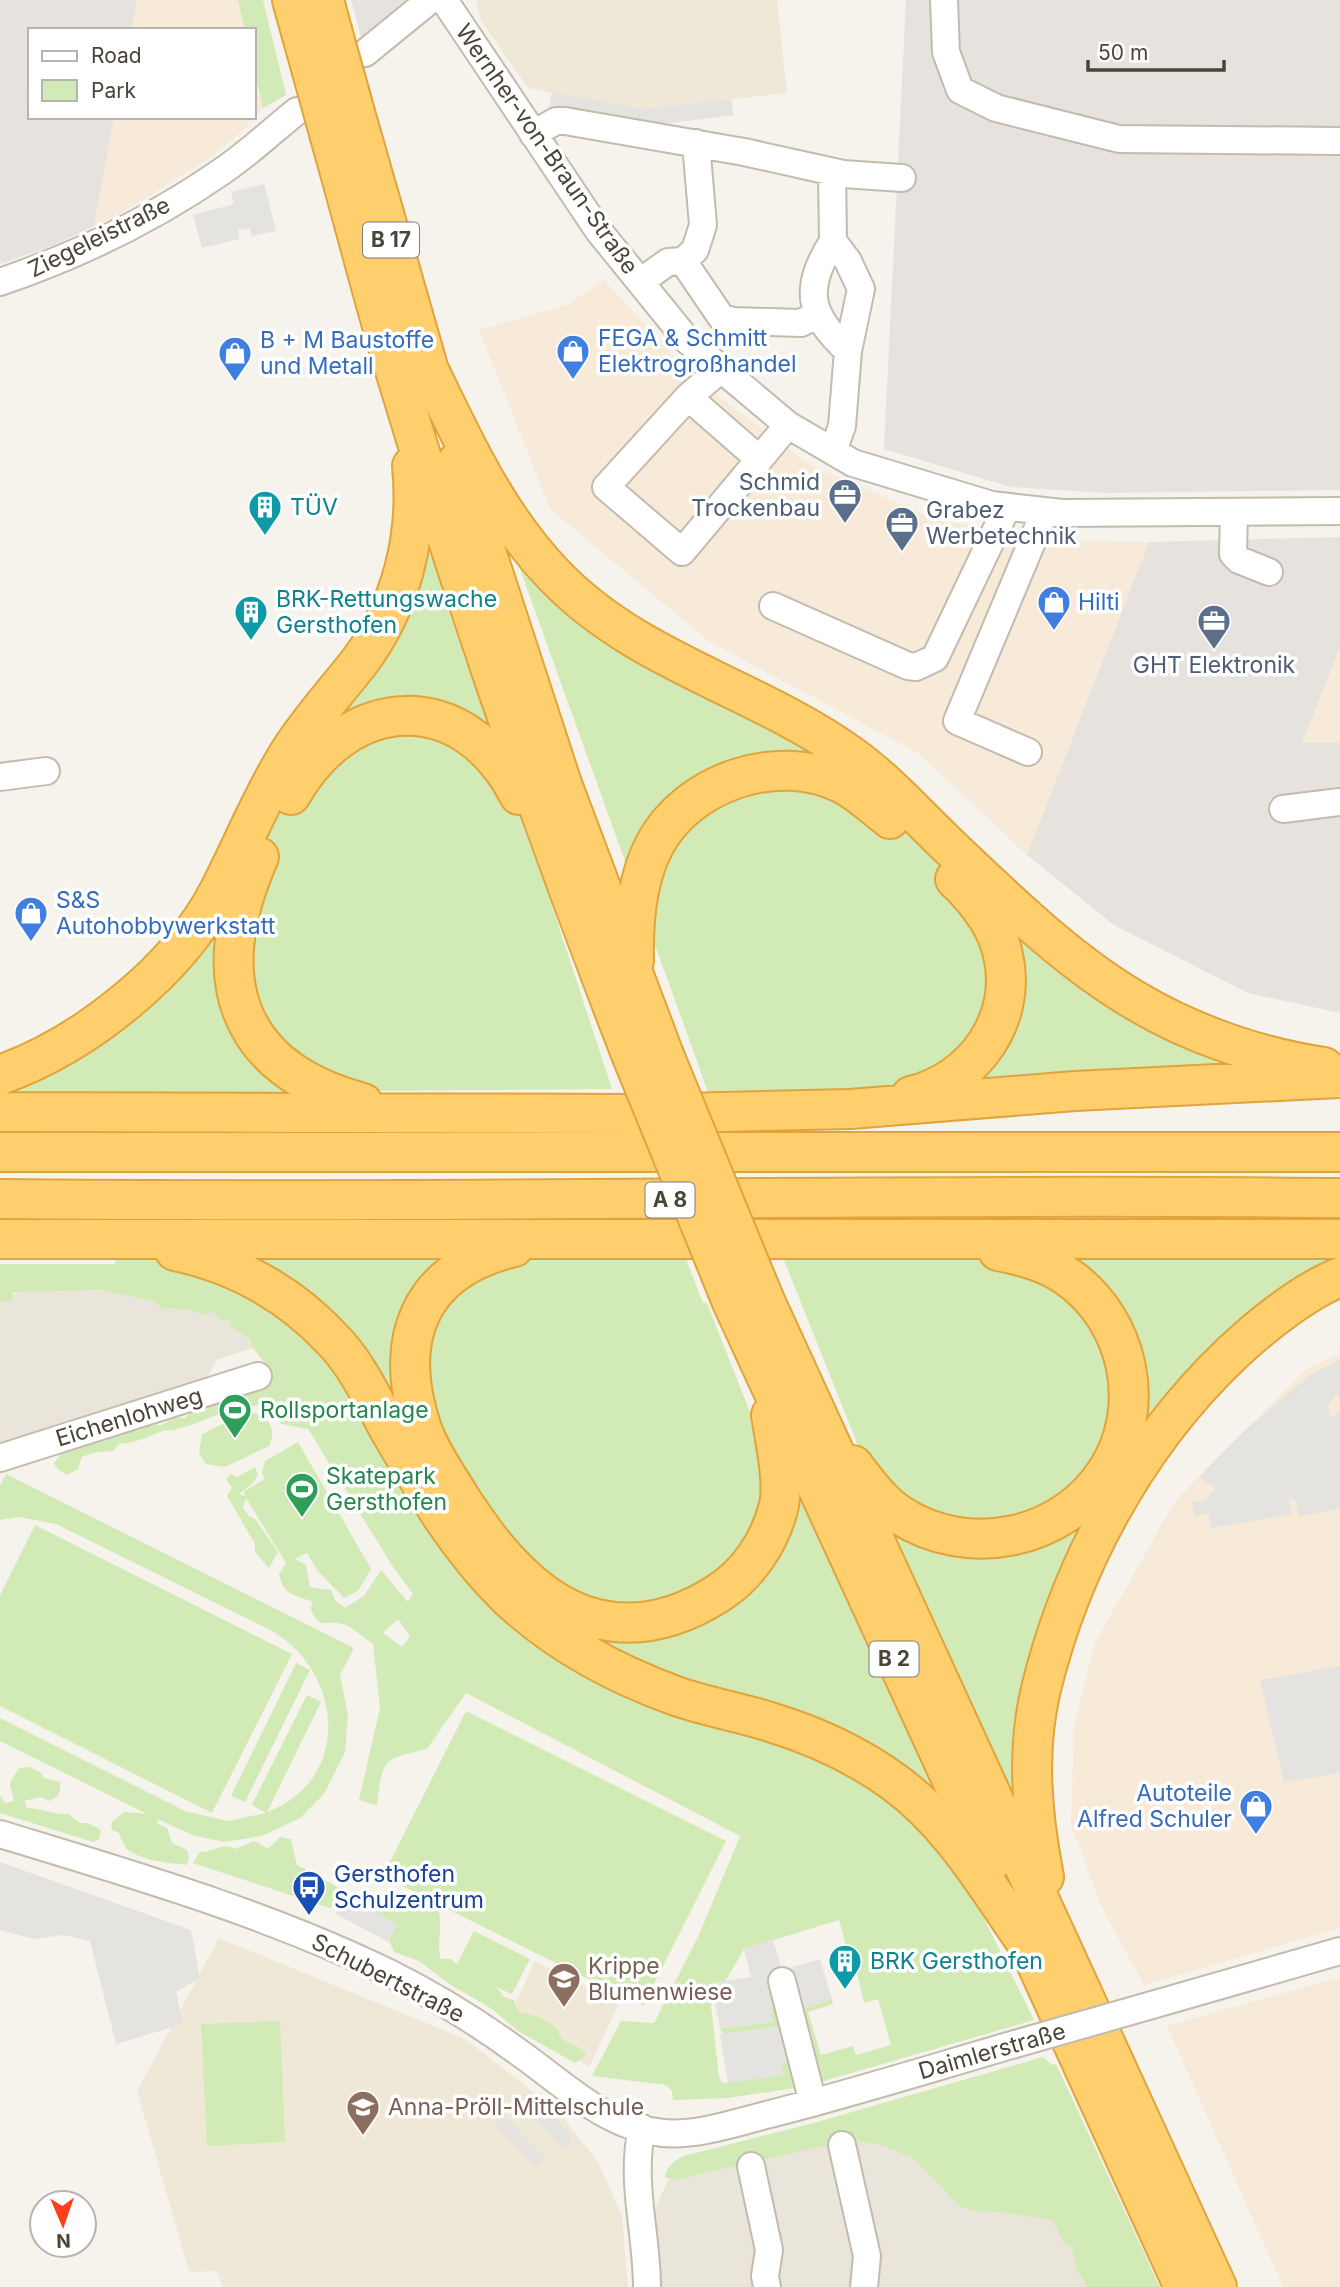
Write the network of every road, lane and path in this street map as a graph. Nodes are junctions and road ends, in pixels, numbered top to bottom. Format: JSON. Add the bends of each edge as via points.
{"nodes":[{"id":1,"x":292,"y":0,"type":"edge"},
{"id":2,"x":430,"y":0,"type":"edge"},
{"id":3,"x":444,"y":0,"type":"edge"},
{"id":4,"x":944,"y":0,"type":"edge"},
{"id":5,"x":321,"y":27,"type":"edge"},
{"id":6,"x":365,"y":53,"type":"dead end"},
{"id":7,"x":297,"y":111,"type":"dead end"},
{"id":8,"x":533,"y":134,"type":"junction"},
{"id":9,"x":1340,"y":141,"type":"edge"},
{"id":10,"x":696,"y":143,"type":"junction"},
{"id":11,"x":832,"y":172,"type":"junction"},
{"id":12,"x":902,"y":178,"type":"dead end"},
{"id":13,"x":833,"y":241,"type":"junction"},
{"id":14,"x":683,"y":261,"type":"junction"},
{"id":15,"x":0,"y":282,"type":"edge"},
{"id":16,"x":640,"y":282,"type":"junction"},
{"id":17,"x":816,"y":314,"type":"junction"},
{"id":18,"x":848,"y":351,"type":"junction"},
{"id":19,"x":411,"y":369,"type":"junction"},
{"id":20,"x":721,"y":369,"type":"junction"},
{"id":21,"x":688,"y":397,"type":"junction"},
{"id":22,"x":788,"y":425,"type":"junction"},
{"id":23,"x":833,"y":451,"type":"junction"},
{"id":24,"x":759,"y":458,"type":"junction"},
{"id":25,"x":1007,"y":507,"type":"junction"},
{"id":26,"x":1045,"y":511,"type":"junction"},
{"id":27,"x":1340,"y":511,"type":"edge"},
{"id":28,"x":1234,"y":512,"type":"junction"},
{"id":29,"x":1269,"y":572,"type":"dead end"},
{"id":30,"x":773,"y":606,"type":"dead end"},
{"id":31,"x":1028,"y":752,"type":"dead end"},
{"id":32,"x":46,"y":771,"type":"dead end"},
{"id":33,"x":0,"y":777,"type":"edge"},
{"id":34,"x":1340,"y":802,"type":"edge"},
{"id":35,"x":1283,"y":810,"type":"dead end"},
{"id":36,"x":578,"y":917,"type":"junction"},
{"id":37,"x":635,"y":984,"type":"junction"},
{"id":38,"x":648,"y":1054,"type":"junction"},
{"id":39,"x":1340,"y":1069,"type":"edge"},
{"id":40,"x":0,"y":1074,"type":"edge"},
{"id":41,"x":1340,"y":1077,"type":"edge"},
{"id":42,"x":850,"y":1109,"type":"junction"},
{"id":43,"x":0,"y":1112,"type":"edge"},
{"id":44,"x":402,"y":1114,"type":"junction"},
{"id":45,"x":0,"y":1152,"type":"edge"},
{"id":46,"x":1340,"y":1152,"type":"edge"},
{"id":47,"x":1340,"y":1198,"type":"edge"},
{"id":48,"x":0,"y":1199,"type":"edge"},
{"id":49,"x":111,"y":1237,"type":"junction"},
{"id":50,"x":1340,"y":1238,"type":"edge"},
{"id":51,"x":0,"y":1239,"type":"edge"},
{"id":52,"x":561,"y":1239,"type":"junction"},
{"id":53,"x":934,"y":1241,"type":"junction"},
{"id":54,"x":1340,"y":1278,"type":"edge"},
{"id":55,"x":748,"y":1302,"type":"junction"},
{"id":56,"x":764,"y":1372,"type":"junction"},
{"id":57,"x":258,"y":1376,"type":"dead end"},
{"id":58,"x":820,"y":1424,"type":"junction"},
{"id":59,"x":0,"y":1458,"type":"edge"},
{"id":60,"x":0,"y":1834,"type":"edge"},
{"id":61,"x":1044,"y":1943,"type":"junction"},
{"id":62,"x":1340,"y":1951,"type":"edge"},
{"id":63,"x":782,"y":1981,"type":"dead end"},
{"id":64,"x":813,"y":2103,"type":"junction"},
{"id":65,"x":642,"y":2129,"type":"junction"},
{"id":66,"x":842,"y":2145,"type":"dead end"},
{"id":67,"x":751,"y":2166,"type":"dead end"},
{"id":68,"x":647,"y":2287,"type":"edge"},
{"id":69,"x":767,"y":2287,"type":"edge"},
{"id":70,"x":864,"y":2287,"type":"edge"},
{"id":71,"x":1184,"y":2287,"type":"edge"},
{"id":72,"x":1217,"y":2287,"type":"edge"}],
"edges":[{"from":1,"to":5,"type":"highway","number":"B 17"},
{"from":2,"to":6,"type":"street"},
{"from":3,"to":8,"type":"street","name":"Wernher-von-Braun-Straße"},
{"from":4,"to":9,"type":"street","via":[[946,52],[960,90],[996,108],[1119,139]]},
{"from":5,"to":19,"type":"highway","number":"B 17","bridge":true,"via":[[343,127]]},
{"from":7,"to":15,"type":"street","name":"Ziegeleistraße","via":[[222,171],[142,222]]},
{"from":8,"to":10,"type":"street","via":[[565,121]]},
{"from":8,"to":16,"type":"street","name":"Wernher-von-Braun-Straße","via":[[598,230]]},
{"from":10,"to":11,"type":"street"},
{"from":10,"to":14,"type":"street","via":[[703,225],[695,250]]},
{"from":11,"to":12,"type":"street"},
{"from":11,"to":13,"type":"street"},
{"from":13,"to":17,"type":"street","via":[[820,261],[814,287]]},
{"from":13,"to":18,"type":"street","via":[[861,289]]},
{"from":14,"to":16,"type":"street","via":[[668,262]]},
{"from":14,"to":17,"type":"street","via":[[721,317],[800,323]]},
{"from":16,"to":20,"type":"street","name":"Wernher-von-Braun-Straße","via":[[688,341]]},
{"from":17,"to":18,"type":"street","via":[[825,330]]},
{"from":18,"to":23,"type":"street","via":[[844,414]]},
{"from":19,"to":36,"type":"highway","via":[[474,620]]},
{"from":19,"to":37,"type":"highway"},
{"from":19,"to":39,"type":"highway","via":[[518,532],[592,610],[632,639],[849,754],[890,786],[1031,921],[1135,1001],[1236,1045]]},
{"from":19,"to":40,"type":"highway","via":[[415,491],[404,573],[378,634],[296,741],[251,821],[219,893],[174,955],[107,1018],[31,1064]]},
{"from":20,"to":21,"type":"street"},
{"from":20,"to":22,"type":"street","name":"Wernher-von-Braun-Straße"},
{"from":21,"to":24,"type":"street"},
{"from":21,"to":24,"type":"street","via":[[606,487],[682,552]]},
{"from":22,"to":23,"type":"street","name":"Wernher-von-Braun-Straße"},
{"from":22,"to":24,"type":"street"},
{"from":23,"to":25,"type":"street","name":"Wernher-von-Braun-Straße","via":[[853,463]]},
{"from":25,"to":26,"type":"street","name":"Wernher-von-Braun-Straße"},
{"from":25,"to":30,"type":"street","via":[[935,658],[929,662],[908,666]]},
{"from":26,"to":28,"type":"street","name":"Wernher-von-Braun-Straße"},
{"from":26,"to":31,"type":"street","via":[[957,721]]},
{"from":27,"to":28,"type":"street","name":"Wernher-von-Braun-Straße"},
{"from":28,"to":29,"type":"street","via":[[1233,554]]},
{"from":32,"to":33,"type":"street"},
{"from":34,"to":35,"type":"street"},
{"from":36,"to":38,"type":"highway"},
{"from":36,"to":44,"type":"highway","via":[[517,791],[492,752],[449,724],[414,715],[379,718],[352,729],[320,754],[271,829],[250,877],[233,937],[240,1003],[257,1042],[282,1066],[312,1086]]},
{"from":37,"to":38,"type":"highway"},
{"from":37,"to":42,"type":"highway","via":[[633,932],[645,867],[654,845],[680,812],[716,786],[748,775],[778,771],[811,774],[842,784],[871,803],[971,895],[991,923],[1003,954],[1007,986],[1002,1014],[989,1042],[967,1068],[918,1094]]},
{"from":38,"to":55,"type":"highway","bridge":true},
{"from":41,"to":42,"type":"highway"},
{"from":42,"to":44,"type":"highway"},
{"from":43,"to":44,"type":"highway"},
{"from":45,"to":46,"type":"highway","number":"A 8"},
{"from":47,"to":48,"type":"highway","number":"A 8"},
{"from":49,"to":51,"type":"highway"},
{"from":49,"to":52,"type":"highway"},
{"from":49,"to":61,"type":"highway","via":[[212,1258],[259,1280],[298,1306],[334,1340],[367,1389],[445,1525],[510,1599],[551,1633],[604,1665],[678,1697],[814,1737],[894,1782]]},
{"from":50,"to":53,"type":"highway"},
{"from":52,"to":53,"type":"highway"},
{"from":52,"to":56,"type":"highway","via":[[470,1262],[439,1286],[417,1319],[408,1357],[412,1396],[436,1459],[473,1518],[509,1563],[552,1599],[596,1618],[644,1623],[691,1611],[732,1585],[762,1548],[779,1503]]},
{"from":53,"to":58,"type":"highway","via":[[1009,1253],[1050,1266],[1101,1308],[1115,1332],[1128,1375],[1125,1425],[1108,1470],[1085,1498],[1040,1529],[991,1540],[958,1538],[922,1527],[887,1505]]},
{"from":54,"to":61,"type":"highway","via":[[1278,1313],[1228,1356],[1171,1419],[1126,1485],[1094,1545],[1048,1665],[1032,1751]]},
{"from":55,"to":56,"type":"highway","number":"B 2"},
{"from":55,"to":58,"type":"highway","number":"B 2"},
{"from":56,"to":61,"type":"highway","number":"B 2"},
{"from":57,"to":59,"type":"street","name":"Eichenlohweg"},
{"from":58,"to":61,"type":"highway","number":"B 2"},
{"from":60,"to":65,"type":"street","name":"Schubertstraße","via":[[170,1888],[364,1961],[476,2022],[593,2108]]},
{"from":61,"to":71,"type":"highway","number":"B 2"},
{"from":61,"to":72,"type":"highway","number":"B 2"},
{"from":62,"to":64,"type":"street","name":"Daimlerstraße","bridge":true},
{"from":63,"to":64,"type":"street"},
{"from":64,"to":65,"type":"street","name":"Daimlerstraße","via":[[709,2128],[665,2133]]},
{"from":65,"to":68,"type":"street","via":[[637,2184]]},
{"from":66,"to":70,"type":"street","via":[[867,2256]]},
{"from":67,"to":69,"type":"street","via":[[769,2250]]}]}
